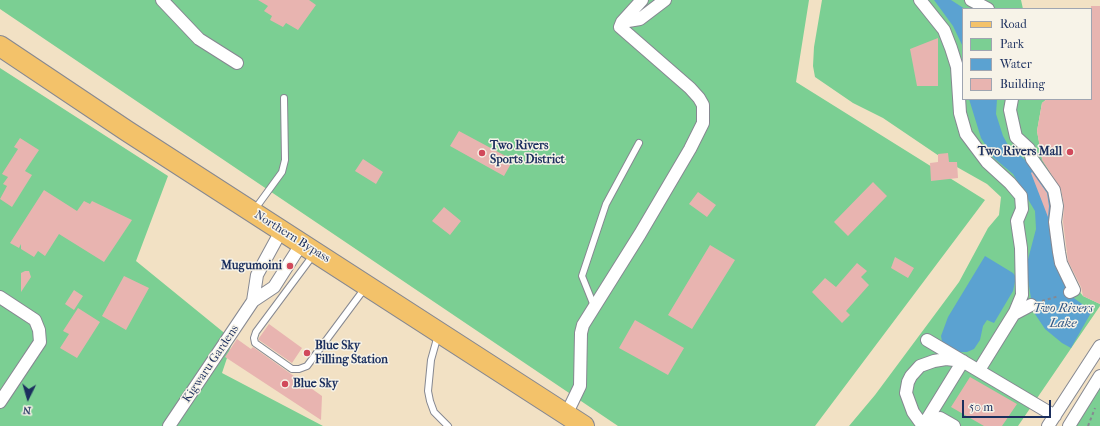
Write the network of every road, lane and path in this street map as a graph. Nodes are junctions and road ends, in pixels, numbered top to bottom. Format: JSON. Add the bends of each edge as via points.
{"nodes":[{"id":1,"x":162,"y":0,"type":"edge"},
{"id":2,"x":642,"y":0,"type":"edge"},
{"id":3,"x":665,"y":0,"type":"edge"},
{"id":4,"x":920,"y":0,"type":"edge"},
{"id":5,"x":971,"y":0,"type":"edge"},
{"id":6,"x":986,"y":8,"type":"edge"},
{"id":7,"x":622,"y":22,"type":"junction"},
{"id":8,"x":0,"y":46,"type":"edge"},
{"id":9,"x":237,"y":63,"type":"dead end"},
{"id":10,"x":284,"y":98,"type":"dead end"},
{"id":11,"x":1012,"y":100,"type":"edge"},
{"id":12,"x":639,"y":143,"type":"dead end"},
{"id":13,"x":253,"y":212,"type":"junction"},
{"id":14,"x":281,"y":230,"type":"junction"},
{"id":15,"x":309,"y":247,"type":"junction"},
{"id":16,"x":367,"y":285,"type":"junction"},
{"id":17,"x":1070,"y":292,"type":"joint"},
{"id":18,"x":0,"y":297,"type":"edge"},
{"id":19,"x":253,"y":301,"type":"junction"},
{"id":20,"x":1031,"y":305,"type":"joint"},
{"id":21,"x":594,"y":306,"type":"junction"},
{"id":22,"x":1014,"y":314,"type":"junction"},
{"id":23,"x":439,"y":332,"type":"junction"},
{"id":24,"x":928,"y":340,"type":"dead end"},
{"id":25,"x":1100,"y":346,"type":"edge"},
{"id":26,"x":963,"y":361,"type":"junction"},
{"id":27,"x":979,"y":370,"type":"junction"},
{"id":28,"x":1100,"y":376,"type":"edge"},
{"id":29,"x":0,"y":402,"type":"edge"},
{"id":30,"x":1098,"y":404,"type":"dead end"},
{"id":31,"x":566,"y":415,"type":"junction"},
{"id":32,"x":1054,"y":422,"type":"edge"},
{"id":33,"x":169,"y":426,"type":"edge"},
{"id":34,"x":448,"y":426,"type":"edge"},
{"id":35,"x":584,"y":426,"type":"edge"},
{"id":36,"x":923,"y":426,"type":"edge"},
{"id":37,"x":935,"y":426,"type":"edge"},
{"id":38,"x":954,"y":426,"type":"edge"},
{"id":39,"x":1069,"y":426,"type":"edge"},
{"id":40,"x":1088,"y":426,"type":"edge"}],
"edges":[{"from":1,"to":9,"type":"street","via":[[200,39]]},
{"from":2,"to":7,"type":"street"},
{"from":3,"to":7,"type":"street","via":[[640,19]]},
{"from":4,"to":22,"type":"street","via":[[944,30],[951,48],[957,67],[960,114],[966,134],[986,162],[1021,196],[1022,209],[1017,221],[1021,248],[1022,295]]},
{"from":5,"to":6,"type":"street"},
{"from":7,"to":21,"type":"street","via":[[619,25],[622,30],[699,98],[704,114],[703,123],[690,149]]},
{"from":8,"to":13,"type":"main road","name":"Northern Bypass"},
{"from":10,"to":13,"type":"lane","via":[[285,160],[282,172]]},
{"from":11,"to":17,"type":"street","via":[[1010,110],[1016,137],[1028,149],[1054,190],[1059,252],[1061,263],[1074,290]]},
{"from":12,"to":21,"type":"lane","via":[[606,204],[582,276]]},
{"from":13,"to":14,"type":"main road","name":"Northern Bypass"},
{"from":14,"to":15,"type":"main road","name":"Northern Bypass"},
{"from":14,"to":19,"type":"street","name":"Kigwaru Gardens","via":[[257,275]]},
{"from":15,"to":16,"type":"main road","name":"Northern Bypass"},
{"from":15,"to":16,"type":"lane","via":[[254,338],[255,343],[292,368],[307,366]]},
{"from":15,"to":19,"type":"street","name":"Kigwaru Gardens","via":[[274,287]]},
{"from":16,"to":23,"type":"main road","name":"Northern Bypass"},
{"from":17,"to":20,"type":"path"},
{"from":18,"to":29,"type":"street","via":[[34,320],[39,330],[40,342]]},
{"from":19,"to":33,"type":"street","name":"Kigwaru Gardens"},
{"from":20,"to":22,"type":"street"},
{"from":21,"to":31,"type":"street","via":[[581,333],[580,386]]},
{"from":22,"to":27,"type":"street"},
{"from":23,"to":31,"type":"main road","name":"Northern Bypass"},
{"from":23,"to":34,"type":"lane","via":[[431,360],[428,391],[434,412]]},
{"from":24,"to":26,"type":"street"},
{"from":25,"to":32,"type":"street"},
{"from":26,"to":27,"type":"street"},
{"from":26,"to":36,"type":"street"},
{"from":26,"to":36,"type":"street","via":[[934,360],[920,366],[911,376],[906,393],[913,412]]},
{"from":27,"to":32,"type":"street"},
{"from":28,"to":39,"type":"street"},
{"from":30,"to":40,"type":"path"},
{"from":31,"to":35,"type":"main road","name":"Northern Bypass"},
{"from":37,"to":38,"type":"street","via":[[940,418]]}]}
